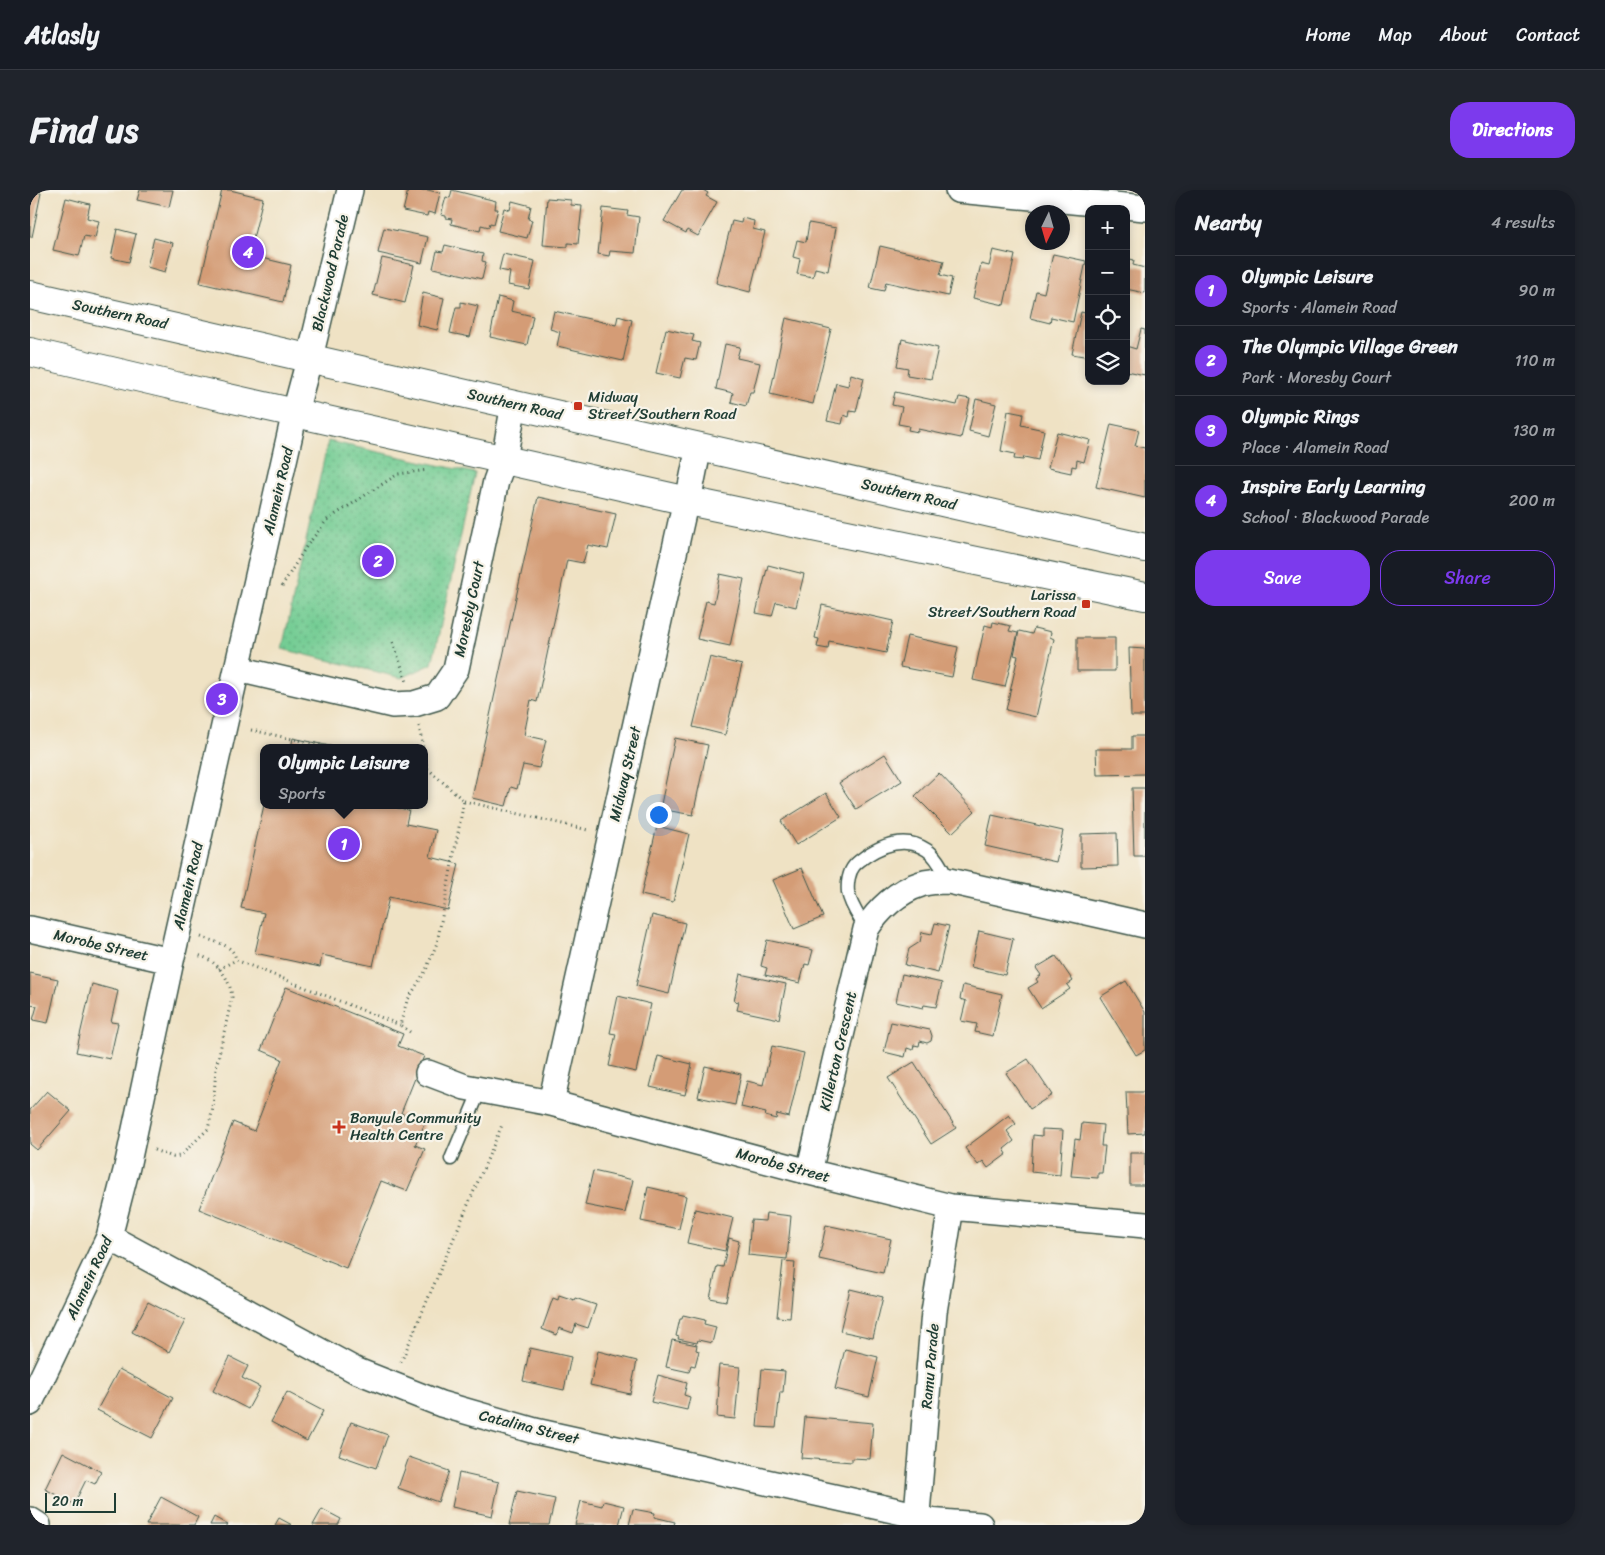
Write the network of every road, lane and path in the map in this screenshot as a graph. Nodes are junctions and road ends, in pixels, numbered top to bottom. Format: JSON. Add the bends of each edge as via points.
{"nodes":[{"id":1,"x":350,"y":190,"type":"edge"},
{"id":2,"x":958,"y":190,"type":"edge"},
{"id":3,"x":1145,"y":208,"type":"edge"},
{"id":4,"x":30,"y":295,"type":"edge"},
{"id":5,"x":30,"y":352,"type":"edge"},
{"id":6,"x":310,"y":356,"type":"junction"},
{"id":7,"x":514,"y":404,"type":"junction"},
{"id":8,"x":295,"y":412,"type":"junction"},
{"id":9,"x":699,"y":446,"type":"junction"},
{"id":10,"x":504,"y":459,"type":"junction"},
{"id":11,"x":431,"y":470,"type":"dead end"},
{"id":12,"x":688,"y":500,"type":"junction"},
{"id":13,"x":1145,"y":548,"type":"edge"},
{"id":14,"x":282,"y":586,"type":"dead end"},
{"id":15,"x":1145,"y":596,"type":"edge"},
{"id":16,"x":238,"y":669,"type":"junction"},
{"id":17,"x":251,"y":730,"type":"dead end"},
{"id":18,"x":316,"y":744,"type":"edge"},
{"id":19,"x":428,"y":770,"type":"edge"},
{"id":20,"x":464,"y":801,"type":"junction"},
{"id":21,"x":588,"y":830,"type":"dead end"},
{"id":22,"x":949,"y":881,"type":"junction"},
{"id":23,"x":1145,"y":925,"type":"edge"},
{"id":24,"x":30,"y":929,"type":"edge"},
{"id":25,"x":866,"y":930,"type":"junction"},
{"id":26,"x":201,"y":937,"type":"dead end"},
{"id":27,"x":197,"y":955,"type":"dead end"},
{"id":28,"x":236,"y":960,"type":"junction"},
{"id":29,"x":171,"y":961,"type":"junction"},
{"id":30,"x":220,"y":969,"type":"junction"},
{"id":31,"x":400,"y":1025,"type":"junction"},
{"id":32,"x":410,"y":1032,"type":"dead end"},
{"id":33,"x":428,"y":1073,"type":"dead end"},
{"id":34,"x":480,"y":1090,"type":"junction"},
{"id":35,"x":551,"y":1103,"type":"junction"},
{"id":36,"x":502,"y":1125,"type":"dead end"},
{"id":37,"x":154,"y":1150,"type":"dead end"},
{"id":38,"x":451,"y":1159,"type":"dead end"},
{"id":39,"x":809,"y":1172,"type":"junction"},
{"id":40,"x":951,"y":1207,"type":"junction"},
{"id":41,"x":1145,"y":1225,"type":"edge"},
{"id":42,"x":109,"y":1237,"type":"junction"},
{"id":43,"x":400,"y":1362,"type":"dead end"},
{"id":44,"x":30,"y":1403,"type":"edge"},
{"id":45,"x":30,"y":1520,"type":"edge"},
{"id":46,"x":916,"y":1521,"type":"edge"},
{"id":47,"x":38,"y":1525,"type":"edge"},
{"id":48,"x":980,"y":1525,"type":"edge"}],
"edges":[{"from":1,"to":6,"type":"street","name":"Blackwood Parade"},
{"from":2,"to":3,"type":"street"},
{"from":4,"to":6,"type":"main road","name":"Southern Road"},
{"from":5,"to":8,"type":"main road"},
{"from":6,"to":7,"type":"main road","name":"Southern Road"},
{"from":6,"to":8,"type":"street","name":"Alamein Road"},
{"from":7,"to":9,"type":"main road","name":"Southern Road"},
{"from":7,"to":10,"type":"street","name":"Moresby Court"},
{"from":8,"to":10,"type":"main road"},
{"from":8,"to":16,"type":"street","name":"Alamein Road"},
{"from":9,"to":12,"type":"street","name":"Midway Street"},
{"from":9,"to":13,"type":"main road","name":"Southern Road"},
{"from":10,"to":12,"type":"main road"},
{"from":10,"to":16,"type":"street","name":"Moresby Court","via":[[496,481],[456,669],[437,697],[414,704],[393,705]]},
{"from":11,"to":14,"type":"path","via":[[398,474],[327,520]]},
{"from":12,"to":15,"type":"main road"},
{"from":12,"to":35,"type":"street","name":"Midway Street"},
{"from":16,"to":29,"type":"street","name":"Alamein Road"},
{"from":17,"to":18,"type":"path"},
{"from":19,"to":20,"type":"path"},
{"from":20,"to":21,"type":"path"},
{"from":20,"to":31,"type":"path","via":[[437,943],[426,970],[407,1001]]},
{"from":22,"to":23,"type":"street","name":"Killerton Crescent"},
{"from":22,"to":25,"type":"street","name":"Killerton Crescent","via":[[932,881],[907,891],[879,912]]},
{"from":22,"to":25,"type":"lane","via":[[927,850],[902,842],[878,849],[854,866],[848,882],[850,901]]},
{"from":24,"to":29,"type":"street","name":"Morobe Street"},
{"from":25,"to":39,"type":"street","name":"Killerton Crescent"},
{"from":26,"to":28,"type":"path","via":[[225,945],[233,951]]},
{"from":27,"to":30,"type":"path","via":[[207,957]]},
{"from":28,"to":30,"type":"path"},
{"from":28,"to":31,"type":"path"},
{"from":29,"to":42,"type":"street","name":"Alamein Road"},
{"from":30,"to":37,"type":"path","via":[[231,988],[232,997],[216,1068],[208,1128],[180,1156]]},
{"from":31,"to":32,"type":"path"},
{"from":33,"to":34,"type":"street","name":"Morobe Street"},
{"from":34,"to":35,"type":"street","name":"Morobe Street"},
{"from":34,"to":38,"type":"lane"},
{"from":35,"to":39,"type":"street","name":"Morobe Street"},
{"from":36,"to":43,"type":"path"},
{"from":39,"to":40,"type":"street","name":"Morobe Street"},
{"from":40,"to":41,"type":"street","name":"Morobe Street"},
{"from":40,"to":46,"type":"street","name":"Ramu Parade","via":[[934,1312]]},
{"from":42,"to":44,"type":"street","name":"Alamein Road"},
{"from":42,"to":46,"type":"street","name":"Catalina Street","via":[[355,1370],[441,1404],[535,1431],[902,1512]]},
{"from":45,"to":47,"type":"street"},
{"from":46,"to":48,"type":"street","name":"Catalina Street"}]}
